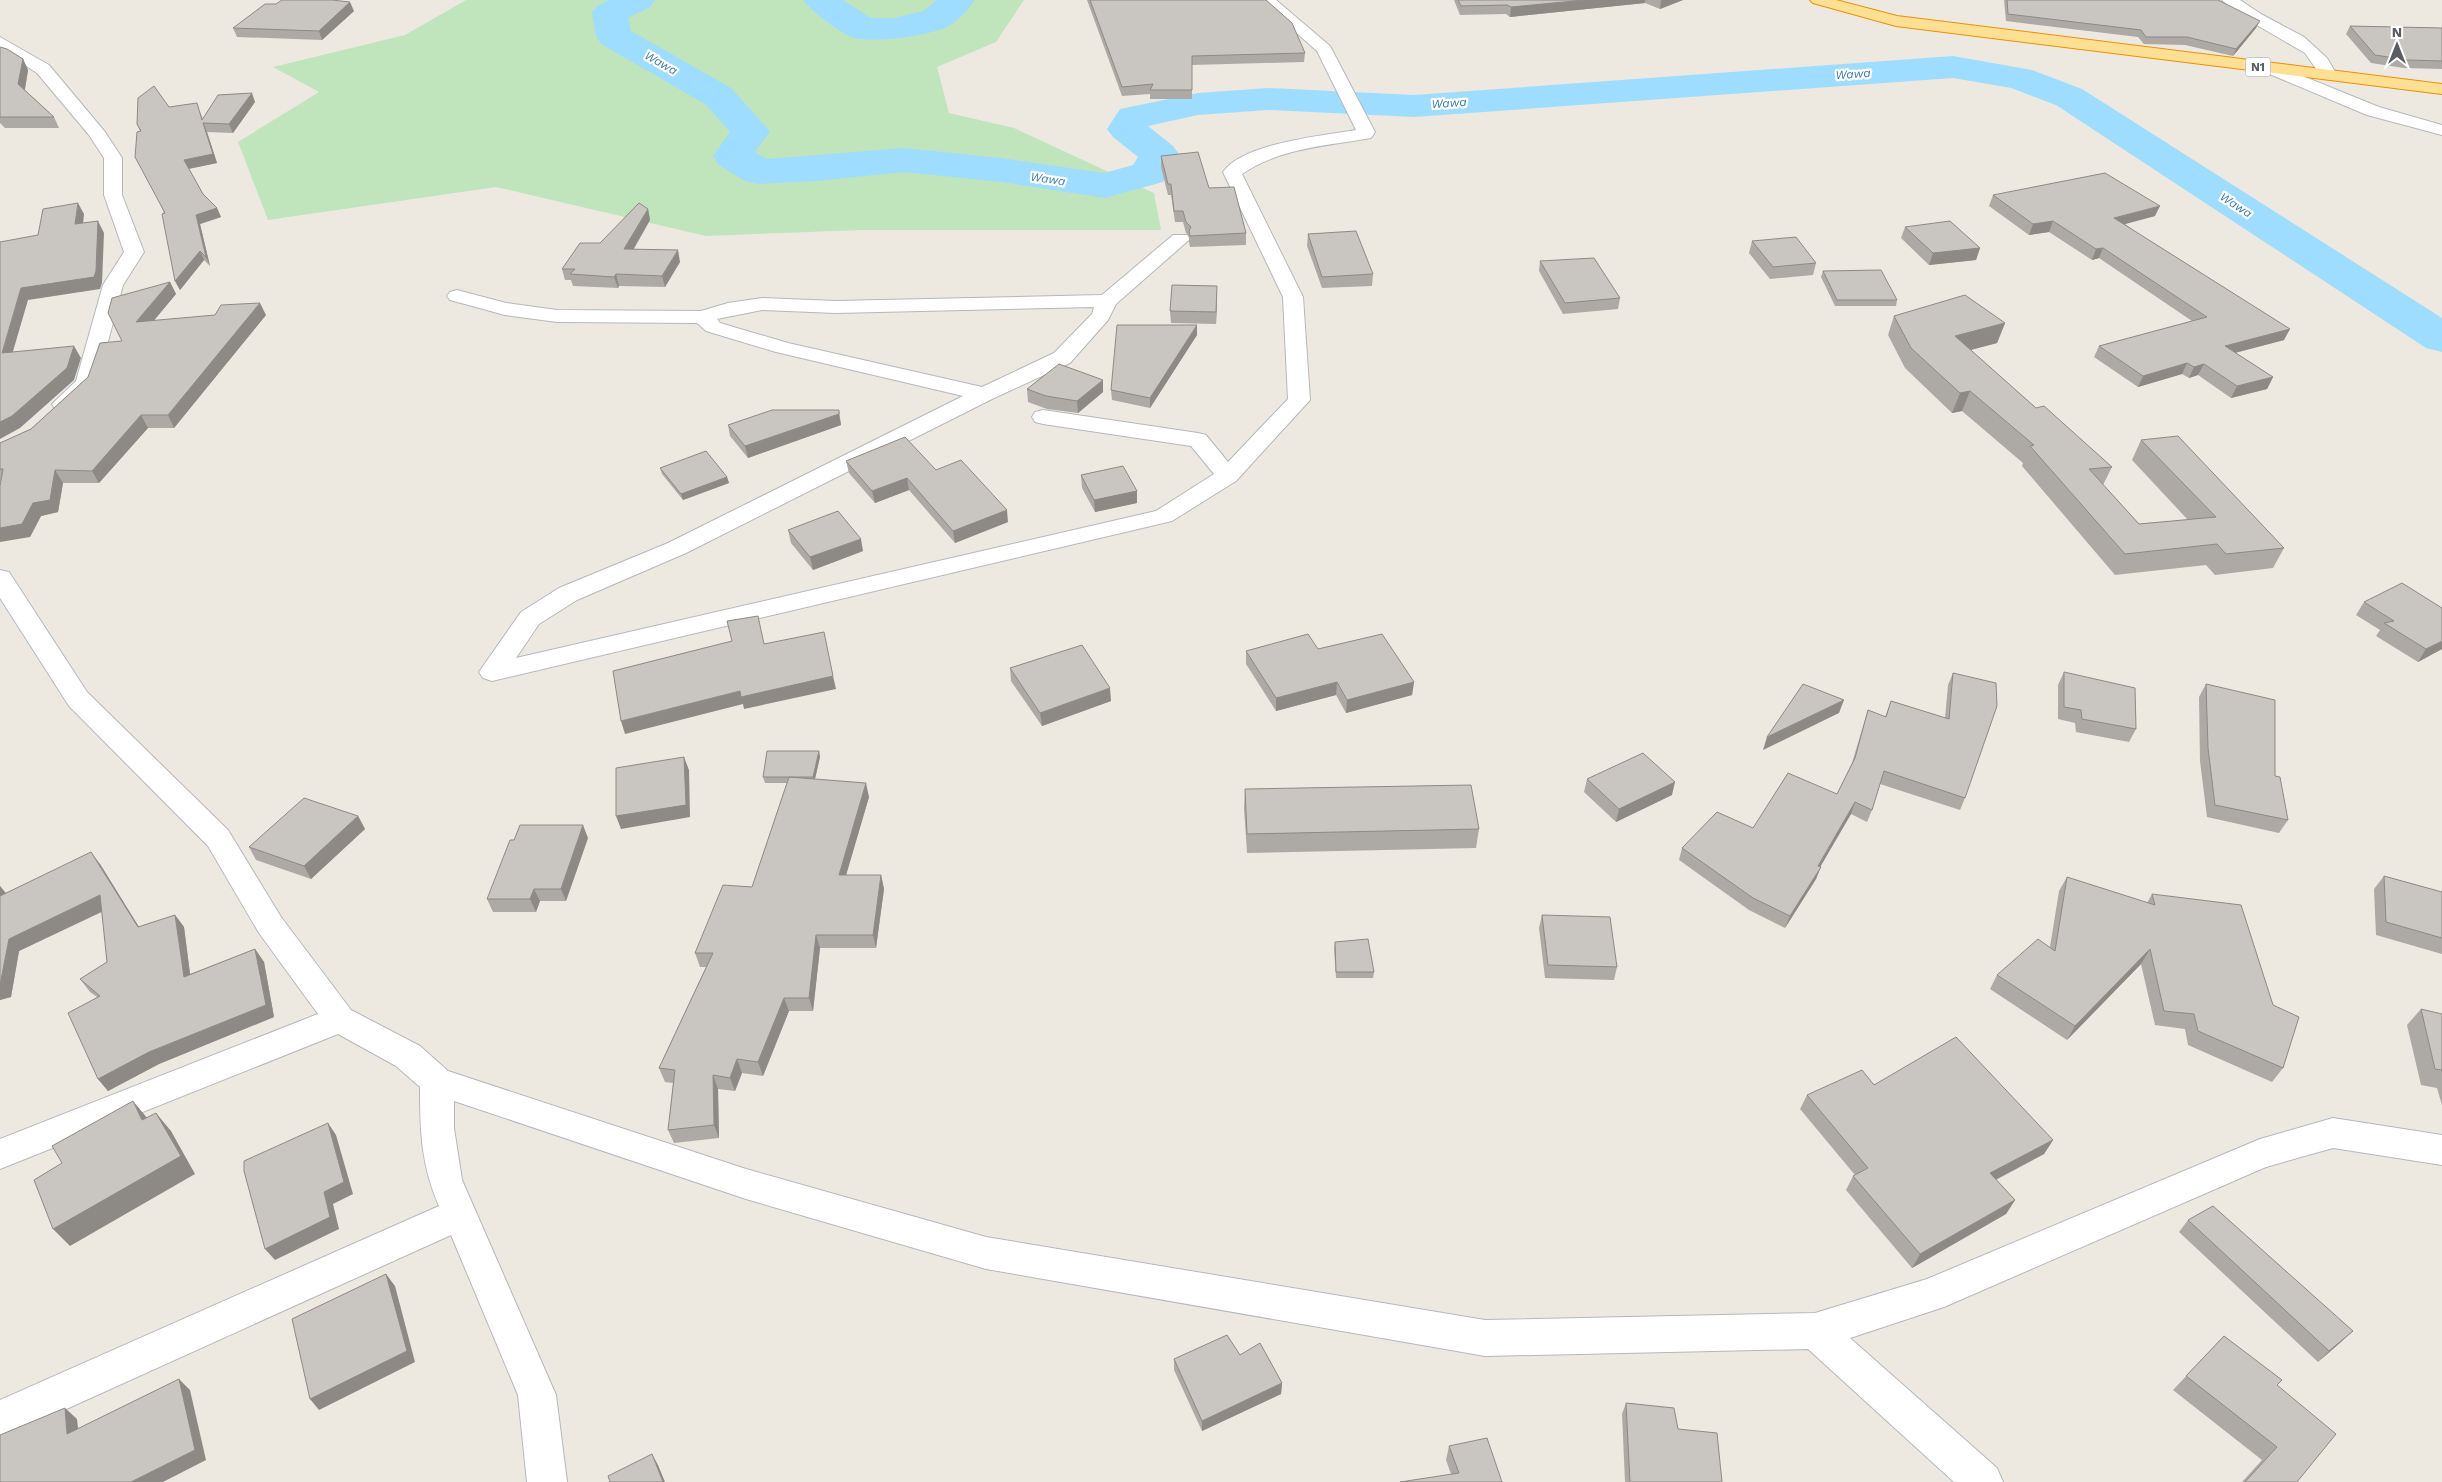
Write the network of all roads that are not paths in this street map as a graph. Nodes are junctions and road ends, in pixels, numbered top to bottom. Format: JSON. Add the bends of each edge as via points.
{"nodes":[{"id":1,"x":1267,"y":0,"type":"edge"},
{"id":2,"x":1818,"y":0,"type":"edge"},
{"id":3,"x":2230,"y":0,"type":"edge"},
{"id":4,"x":0,"y":42,"type":"edge"},
{"id":5,"x":2273,"y":69,"type":"junction"},
{"id":6,"x":2329,"y":75,"type":"junction"},
{"id":7,"x":2442,"y":89,"type":"edge"},
{"id":8,"x":2442,"y":130,"type":"edge"},
{"id":9,"x":1180,"y":238,"type":"dead end"},
{"id":10,"x":457,"y":296,"type":"dead end"},
{"id":11,"x":1107,"y":301,"type":"junction"},
{"id":12,"x":703,"y":317,"type":"junction"},
{"id":13,"x":984,"y":394,"type":"junction"},
{"id":14,"x":50,"y":416,"type":"edge"},
{"id":15,"x":1043,"y":417,"type":"dead end"},
{"id":16,"x":1228,"y":476,"type":"junction"},
{"id":17,"x":0,"y":578,"type":"edge"},
{"id":18,"x":340,"y":1019,"type":"junction"},
{"id":19,"x":437,"y":1081,"type":"junction"},
{"id":20,"x":2442,"y":1150,"type":"edge"},
{"id":21,"x":0,"y":1154,"type":"edge"},
{"id":22,"x":460,"y":1214,"type":"junction"},
{"id":23,"x":1815,"y":1331,"type":"junction"},
{"id":24,"x":0,"y":1420,"type":"edge"},
{"id":25,"x":547,"y":1482,"type":"edge"},
{"id":26,"x":1983,"y":1482,"type":"edge"}],
"edges":[{"from":1,"to":16,"type":"street","via":[[1324,49],[1366,132],[1284,147],[1251,159],[1232,172],[1293,297],[1299,400]]},
{"from":2,"to":5,"type":"highway","number":"N1","via":[[1896,21]]},
{"from":3,"to":6,"type":"street","via":[[2295,39],[2324,63]]},
{"from":4,"to":14,"type":"street","via":[[43,69],[96,132],[113,158],[113,195],[134,252],[113,285],[86,383]]},
{"from":5,"to":6,"type":"highway","number":"N1"},
{"from":5,"to":8,"type":"street","via":[[2373,111]]},
{"from":6,"to":7,"type":"highway","number":"N1"},
{"from":9,"to":11,"type":"street"},
{"from":10,"to":12,"type":"street","via":[[505,309],[557,316]]},
{"from":11,"to":12,"type":"street","via":[[836,307],[762,304]]},
{"from":11,"to":13,"type":"street","via":[[1101,316],[1062,358]]},
{"from":12,"to":13,"type":"street","via":[[713,327],[783,348]]},
{"from":13,"to":16,"type":"street","via":[[678,548],[568,594],[530,618],[492,672],[1164,516]]},
{"from":15,"to":16,"type":"street","via":[[1198,440]]},
{"from":17,"to":18,"type":"street","via":[[78,700],[218,838],[270,925]]},
{"from":18,"to":19,"type":"street","via":[[408,1056]]},
{"from":18,"to":21,"type":"street"},
{"from":19,"to":22,"type":"street","via":[[437,1128],[445,1180]]},
{"from":19,"to":23,"type":"street","via":[[746,1184],[986,1253],[1485,1338]]},
{"from":20,"to":23,"type":"street","via":[[2333,1133],[2260,1154],[1930,1295]]},
{"from":22,"to":24,"type":"street"},
{"from":22,"to":25,"type":"street","via":[[537,1395]]},
{"from":23,"to":26,"type":"street"}]}
